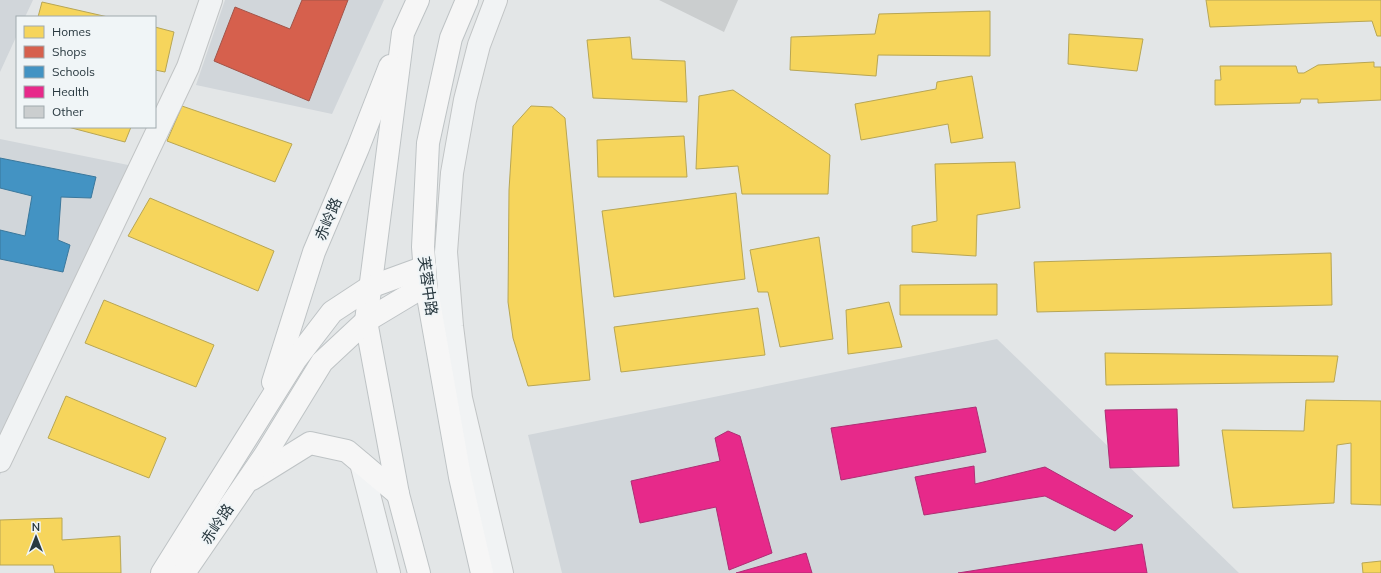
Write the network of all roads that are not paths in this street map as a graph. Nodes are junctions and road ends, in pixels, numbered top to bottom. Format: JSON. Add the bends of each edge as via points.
{"nodes":[{"id":1,"x":211,"y":0,"type":"edge"},
{"id":2,"x":418,"y":0,"type":"edge"},
{"id":3,"x":467,"y":0,"type":"edge"},
{"id":4,"x":496,"y":0,"type":"edge"},
{"id":5,"x":403,"y":33,"type":"junction"},
{"id":6,"x":426,"y":276,"type":"junction"},
{"id":7,"x":370,"y":287,"type":"junction"},
{"id":8,"x":366,"y":321,"type":"junction"},
{"id":9,"x":265,"y":410,"type":"junction"},
{"id":10,"x":0,"y":461,"type":"edge"},
{"id":11,"x":361,"y":463,"type":"junction"},
{"id":12,"x":244,"y":484,"type":"junction"},
{"id":13,"x":398,"y":494,"type":"junction"},
{"id":14,"x":162,"y":573,"type":"edge"},
{"id":15,"x":184,"y":573,"type":"edge"},
{"id":16,"x":389,"y":573,"type":"edge"},
{"id":17,"x":419,"y":573,"type":"edge"},
{"id":18,"x":482,"y":573,"type":"edge"},
{"id":19,"x":502,"y":573,"type":"edge"}],
"edges":[{"from":1,"to":10,"type":"street","via":[[188,67]]},
{"from":2,"to":5,"type":"main road"},
{"from":3,"to":6,"type":"main road","name":"芙蓉中路","via":[[451,38],[428,143],[423,247]]},
{"from":4,"to":19,"type":"street","via":[[479,46],[465,100],[452,173],[446,252],[461,398]]},
{"from":5,"to":7,"type":"main road"},
{"from":5,"to":9,"type":"main road","name":"赤岭路","via":[[314,252]]},
{"from":6,"to":7,"type":"main road","name":"赤岭路"},
{"from":6,"to":8,"type":"main road","name":"赤岭路"},
{"from":6,"to":18,"type":"main road","name":"芙蓉中路","via":[[460,477]]},
{"from":7,"to":8,"type":"main road"},
{"from":7,"to":9,"type":"main road","name":"赤岭路","via":[[332,312],[296,359]]},
{"from":8,"to":12,"type":"main road","name":"赤岭路","via":[[322,362]]},
{"from":8,"to":13,"type":"main road"},
{"from":9,"to":14,"type":"main road","name":"赤岭路"},
{"from":11,"to":12,"type":"main road","via":[[347,450],[310,443]]},
{"from":11,"to":13,"type":"main road"},
{"from":11,"to":16,"type":"street"},
{"from":12,"to":15,"type":"main road","name":"赤岭路"},
{"from":13,"to":17,"type":"main road"}]}
